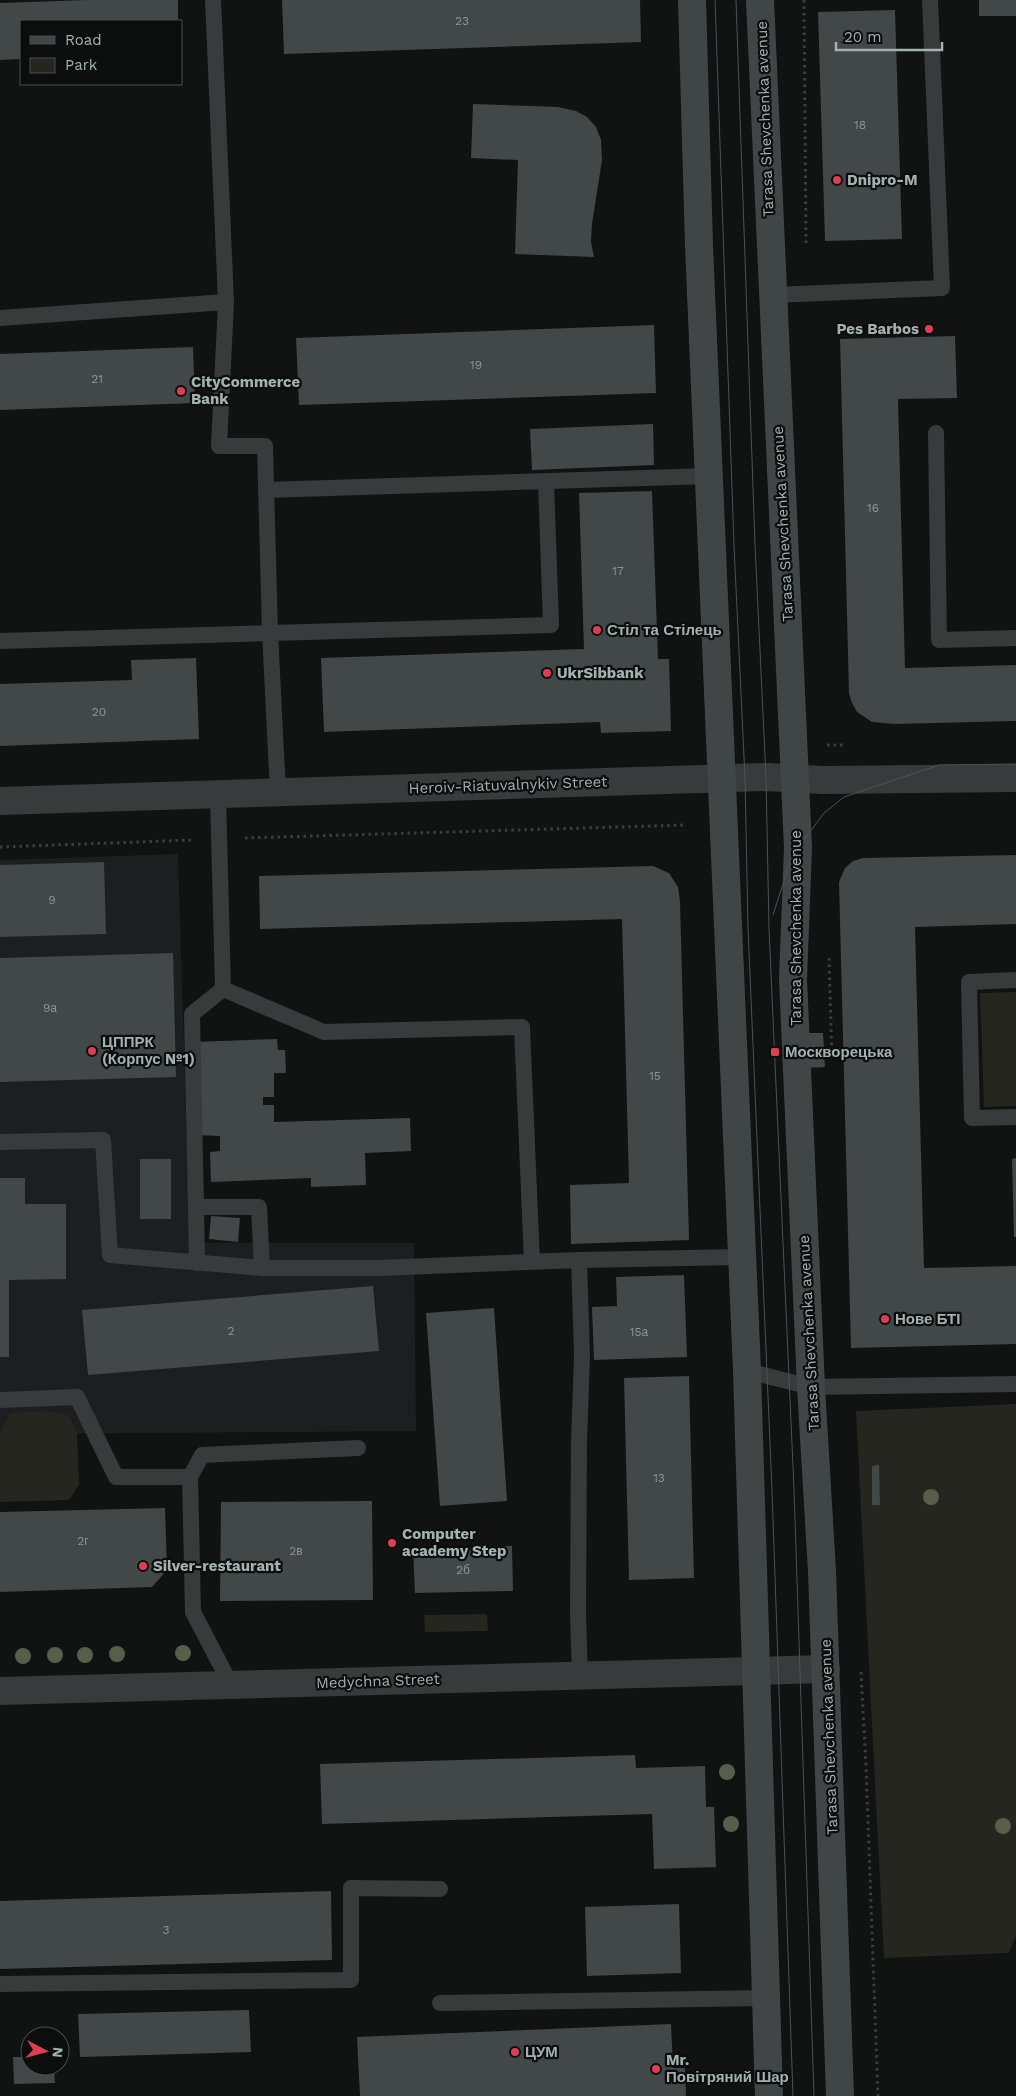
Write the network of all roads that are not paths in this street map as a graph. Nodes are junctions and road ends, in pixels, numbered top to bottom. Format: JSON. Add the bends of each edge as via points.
{"nodes":[{"id":1,"x":213,"y":0,"type":"edge"},
{"id":2,"x":692,"y":0,"type":"edge"},
{"id":3,"x":760,"y":0,"type":"edge"},
{"id":4,"x":930,"y":0,"type":"edge"},
{"id":5,"x":773,"y":295,"type":"junction"},
{"id":6,"x":226,"y":302,"type":"junction"},
{"id":7,"x":0,"y":318,"type":"edge"},
{"id":8,"x":936,"y":433,"type":"dead end"},
{"id":9,"x":709,"y":476,"type":"junction"},
{"id":10,"x":546,"y":481,"type":"junction"},
{"id":11,"x":266,"y":490,"type":"junction"},
{"id":12,"x":270,"y":633,"type":"junction"},
{"id":13,"x":1016,"y":638,"type":"edge"},
{"id":14,"x":0,"y":641,"type":"edge"},
{"id":15,"x":721,"y":778,"type":"junction"},
{"id":16,"x":795,"y":778,"type":"junction"},
{"id":17,"x":1016,"y":778,"type":"edge"},
{"id":18,"x":278,"y":792,"type":"junction"},
{"id":19,"x":218,"y":795,"type":"junction"},
{"id":20,"x":0,"y":801,"type":"edge"},
{"id":21,"x":1016,"y":980,"type":"edge"},
{"id":22,"x":223,"y":989,"type":"junction"},
{"id":23,"x":1016,"y":1117,"type":"edge"},
{"id":24,"x":0,"y":1142,"type":"edge"},
{"id":25,"x":196,"y":1206,"type":"junction"},
{"id":26,"x":741,"y":1257,"type":"junction"},
{"id":27,"x":579,"y":1260,"type":"junction"},
{"id":28,"x":197,"y":1262,"type":"junction"},
{"id":29,"x":532,"y":1262,"type":"junction"},
{"id":30,"x":262,"y":1268,"type":"junction"},
{"id":31,"x":747,"y":1371,"type":"junction"},
{"id":32,"x":1016,"y":1384,"type":"edge"},
{"id":33,"x":811,"y":1387,"type":"junction"},
{"id":34,"x":0,"y":1400,"type":"edge"},
{"id":35,"x":358,"y":1448,"type":"dead end"},
{"id":36,"x":190,"y":1477,"type":"junction"},
{"id":37,"x":826,"y":1669,"type":"junction"},
{"id":38,"x":756,"y":1671,"type":"junction"},
{"id":39,"x":580,"y":1676,"type":"junction"},
{"id":40,"x":231,"y":1685,"type":"junction"},
{"id":41,"x":0,"y":1691,"type":"edge"},
{"id":42,"x":440,"y":1889,"type":"dead end"},
{"id":43,"x":0,"y":1984,"type":"edge"},
{"id":44,"x":766,"y":1998,"type":"junction"},
{"id":45,"x":440,"y":2003,"type":"dead end"},
{"id":46,"x":769,"y":2096,"type":"edge"},
{"id":47,"x":840,"y":2096,"type":"edge"}],
"edges":[{"from":1,"to":6,"type":"lane"},
{"from":2,"to":9,"type":"main road"},
{"from":3,"to":5,"type":"main road","name":"Tarasa Shevchenka avenue"},
{"from":4,"to":5,"type":"lane","via":[[942,288]]},
{"from":5,"to":16,"type":"main road","name":"Tarasa Shevchenka avenue"},
{"from":6,"to":7,"type":"lane"},
{"from":6,"to":11,"type":"lane","via":[[219,446],[265,446]]},
{"from":8,"to":13,"type":"lane","via":[[939,640]]},
{"from":9,"to":10,"type":"lane"},
{"from":9,"to":15,"type":"main road"},
{"from":10,"to":11,"type":"lane"},
{"from":10,"to":12,"type":"lane","via":[[551,625]]},
{"from":11,"to":12,"type":"lane"},
{"from":12,"to":14,"type":"lane"},
{"from":12,"to":18,"type":"lane"},
{"from":15,"to":16,"type":"street","name":"Heroiv-Riatuvalnykiv Street"},
{"from":15,"to":18,"type":"street","name":"Heroiv-Riatuvalnykiv Street"},
{"from":15,"to":26,"type":"main road"},
{"from":16,"to":17,"type":"street","name":"Heroiv-Riatuvalnykiv Street"},
{"from":16,"to":33,"type":"main road","name":"Tarasa Shevchenka avenue","via":[[798,848],[793,979]]},
{"from":18,"to":19,"type":"street","name":"Heroiv-Riatuvalnykiv Street"},
{"from":19,"to":20,"type":"street","name":"Heroiv-Riatuvalnykiv Street"},
{"from":19,"to":22,"type":"lane"},
{"from":21,"to":23,"type":"lane","via":[[969,982],[972,1118]]},
{"from":22,"to":25,"type":"lane","via":[[192,1014]]},
{"from":22,"to":29,"type":"lane","via":[[324,1032],[522,1027]]},
{"from":24,"to":28,"type":"lane","via":[[103,1140],[110,1255]]},
{"from":25,"to":28,"type":"lane"},
{"from":25,"to":30,"type":"lane","via":[[259,1207]]},
{"from":26,"to":27,"type":"lane"},
{"from":26,"to":31,"type":"main road"},
{"from":27,"to":29,"type":"lane"},
{"from":27,"to":39,"type":"lane","via":[[582,1356]]},
{"from":28,"to":30,"type":"lane"},
{"from":29,"to":30,"type":"lane","via":[[379,1268]]},
{"from":31,"to":33,"type":"lane"},
{"from":31,"to":38,"type":"main road"},
{"from":32,"to":33,"type":"lane"},
{"from":33,"to":37,"type":"main road","name":"Tarasa Shevchenka avenue"},
{"from":34,"to":36,"type":"lane","via":[[78,1397],[116,1477]]},
{"from":35,"to":36,"type":"lane","via":[[202,1455]]},
{"from":36,"to":40,"type":"lane","via":[[193,1612]]},
{"from":37,"to":38,"type":"street","name":"Medychna Street"},
{"from":37,"to":47,"type":"main road","name":"Tarasa Shevchenka avenue"},
{"from":38,"to":39,"type":"street","name":"Medychna Street"},
{"from":38,"to":44,"type":"main road"},
{"from":39,"to":40,"type":"street","name":"Medychna Street"},
{"from":40,"to":41,"type":"street","name":"Medychna Street"},
{"from":42,"to":43,"type":"lane","via":[[351,1888],[351,1980]]},
{"from":44,"to":45,"type":"lane"},
{"from":44,"to":46,"type":"main road"}]}
